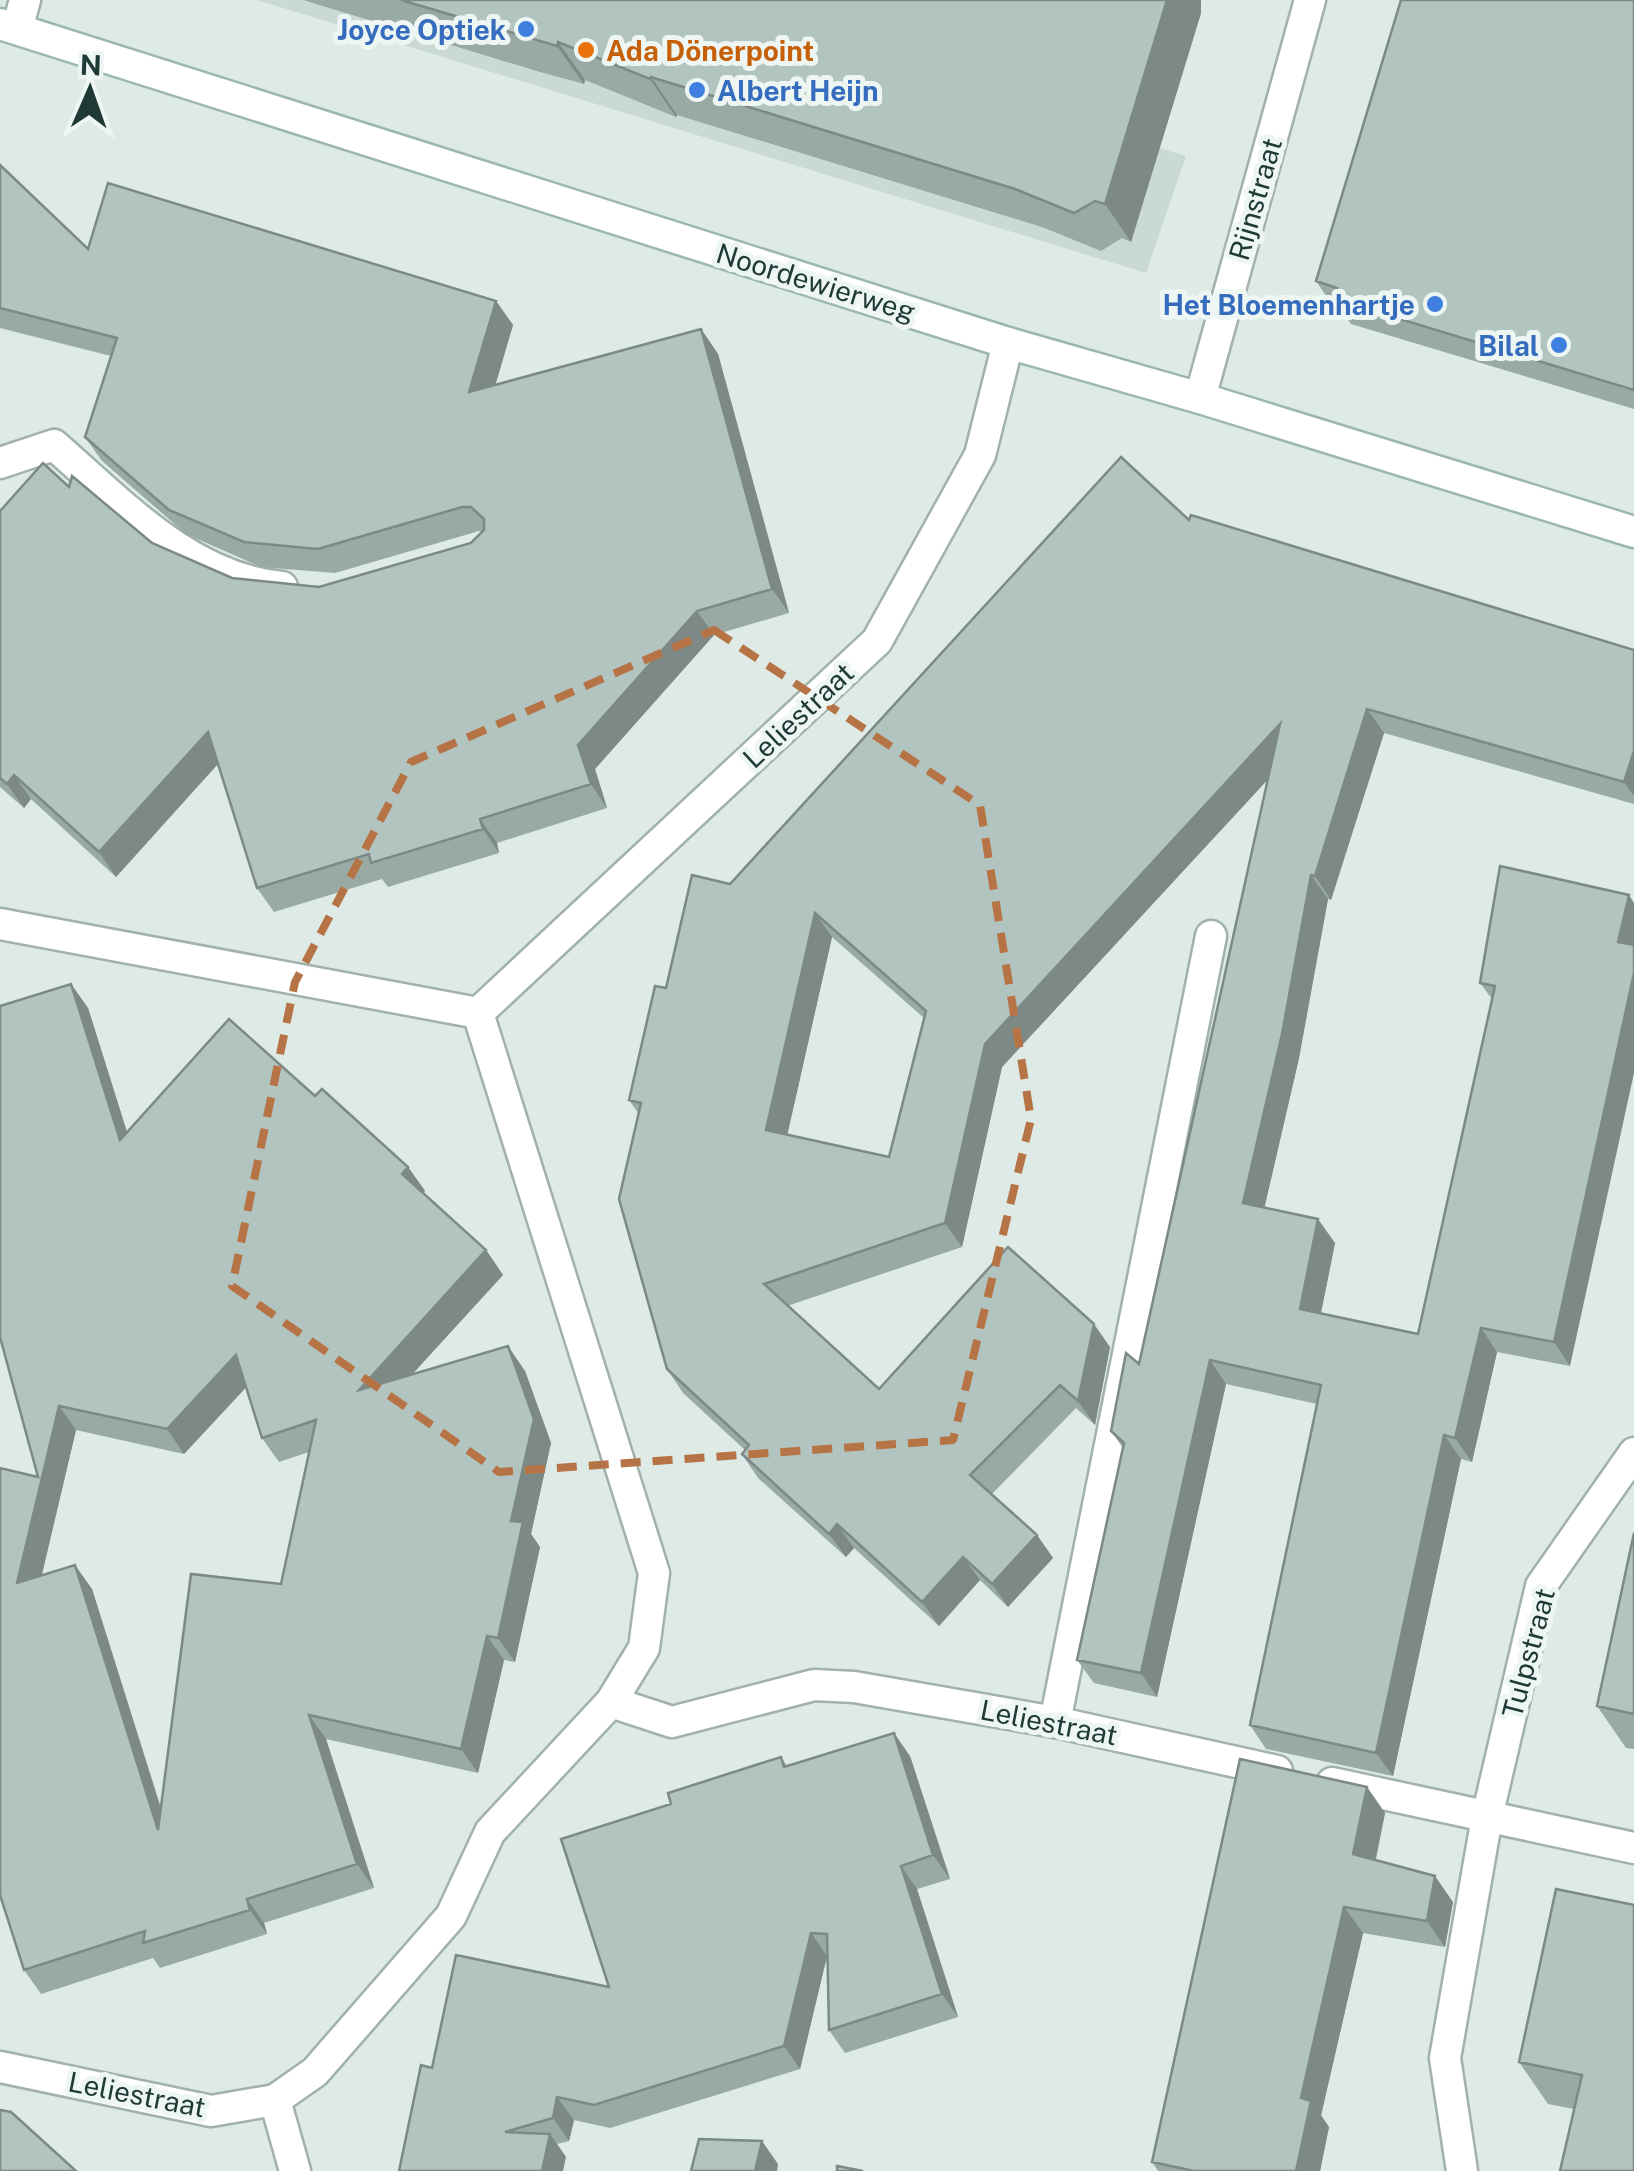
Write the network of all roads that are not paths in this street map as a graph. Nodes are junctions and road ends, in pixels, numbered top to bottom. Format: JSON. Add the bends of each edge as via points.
{"nodes":[{"id":1,"x":1310,"y":0,"type":"edge"},
{"id":2,"x":14,"y":18,"type":"edge"},
{"id":3,"x":1008,"y":343,"type":"junction"},
{"id":4,"x":1200,"y":398,"type":"junction"},
{"id":5,"x":0,"y":463,"type":"edge"},
{"id":6,"x":1634,"y":532,"type":"edge"},
{"id":7,"x":304,"y":590,"type":"edge"},
{"id":8,"x":0,"y":924,"type":"edge"},
{"id":9,"x":1211,"y":936,"type":"dead end"},
{"id":10,"x":478,"y":1013,"type":"junction"},
{"id":11,"x":1634,"y":1453,"type":"edge"},
{"id":12,"x":611,"y":1702,"type":"junction"},
{"id":13,"x":1054,"y":1722,"type":"junction"},
{"id":14,"x":1487,"y":1817,"type":"junction"},
{"id":15,"x":1634,"y":1848,"type":"edge"},
{"id":16,"x":0,"y":2067,"type":"edge"},
{"id":17,"x":275,"y":2100,"type":"junction"},
{"id":18,"x":296,"y":2171,"type":"edge"},
{"id":19,"x":1462,"y":2171,"type":"edge"}],
"edges":[{"from":1,"to":4,"type":"street","name":"Rijnstraat"},
{"from":2,"to":3,"type":"street","name":"Noordewierweg"},
{"from":3,"to":4,"type":"street","name":"Noordewierweg"},
{"from":3,"to":10,"type":"street","name":"Leliestraat","via":[[980,456],[877,641]]},
{"from":4,"to":6,"type":"street","name":"Noordewierweg"},
{"from":5,"to":7,"type":"street","via":[[54,446],[176,550],[256,585]]},
{"from":8,"to":10,"type":"street"},
{"from":9,"to":13,"type":"street"},
{"from":10,"to":12,"type":"street","name":"Leliestraat","via":[[654,1573],[644,1648]]},
{"from":11,"to":14,"type":"street","name":"Tulpstraat","via":[[1541,1586]]},
{"from":12,"to":13,"type":"street","name":"Leliestraat","via":[[672,1722],[814,1685]]},
{"from":12,"to":17,"type":"street","name":"Leliestraat","via":[[490,1832],[451,1916],[315,2072]]},
{"from":13,"to":14,"type":"street","name":"Leliestraat"},
{"from":14,"to":15,"type":"street"},
{"from":14,"to":19,"type":"street","name":"Tulpstraat","via":[[1445,2058]]},
{"from":16,"to":17,"type":"street","name":"Leliestraat","via":[[211,2111]]},
{"from":17,"to":18,"type":"street"}]}
